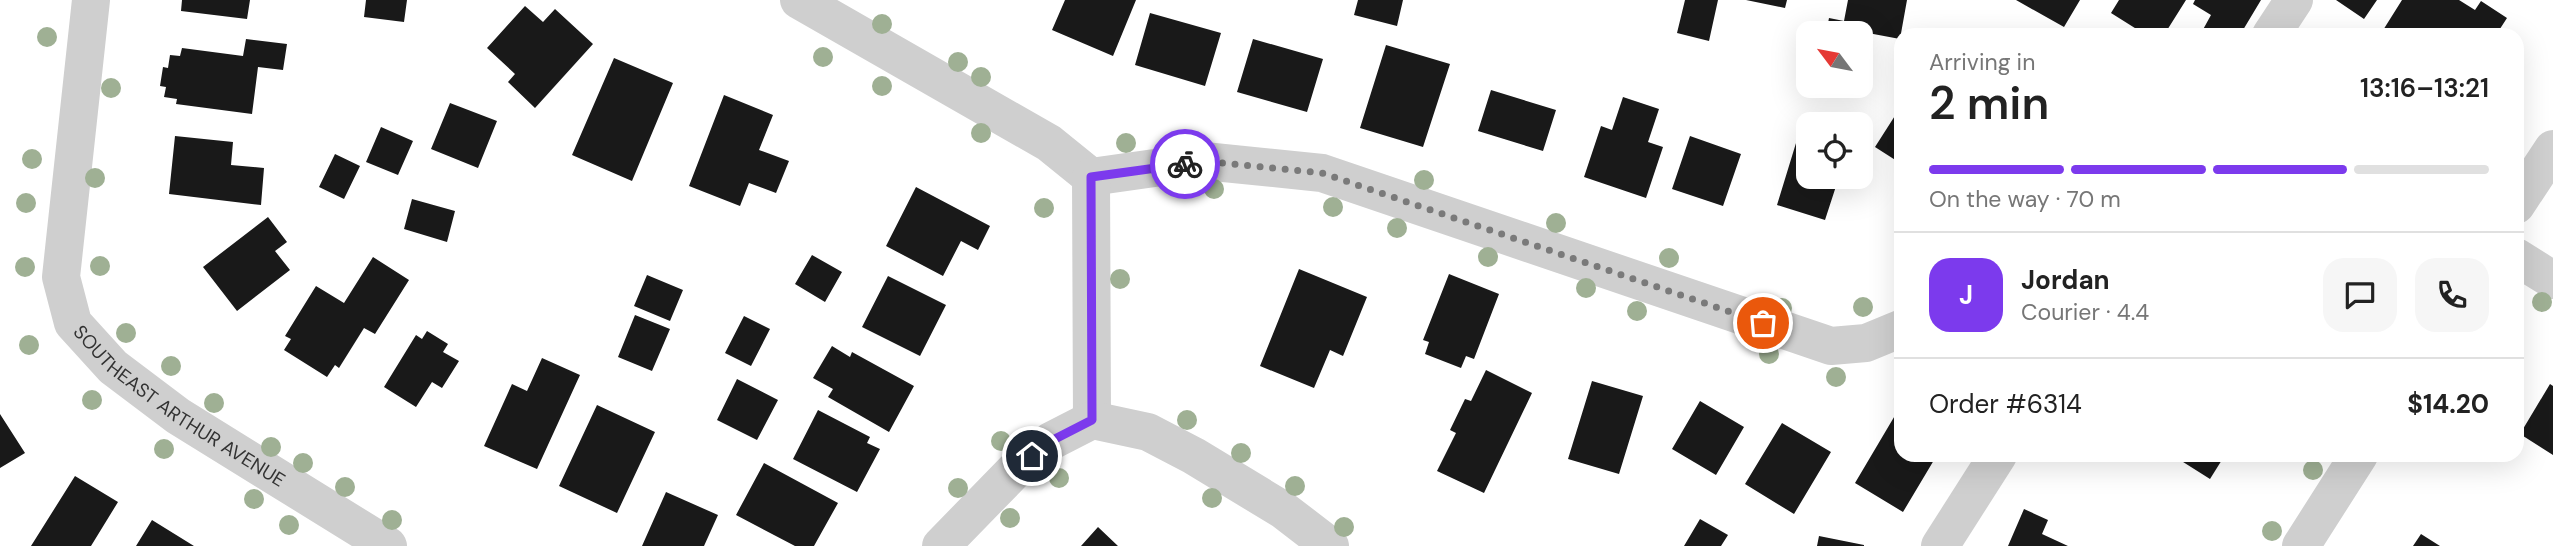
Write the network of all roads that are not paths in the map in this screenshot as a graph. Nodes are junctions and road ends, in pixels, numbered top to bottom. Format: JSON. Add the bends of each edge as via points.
{"nodes":[{"id":1,"x":91,"y":0,"type":"edge"},
{"id":2,"x":799,"y":0,"type":"edge"},
{"id":3,"x":2294,"y":0,"type":"edge"},
{"id":4,"x":2276,"y":28,"type":"edge"},
{"id":5,"x":2553,"y":149,"type":"edge"},
{"id":6,"x":1091,"y":177,"type":"junction"},
{"id":7,"x":2524,"y":193,"type":"edge"},
{"id":8,"x":2524,"y":262,"type":"edge"},
{"id":9,"x":2553,"y":280,"type":"edge"},
{"id":10,"x":1894,"y":331,"type":"edge"},
{"id":11,"x":1092,"y":420,"type":"junction"},
{"id":12,"x":1994,"y":462,"type":"edge"},
{"id":13,"x":2355,"y":462,"type":"edge"},
{"id":14,"x":387,"y":546,"type":"edge"},
{"id":15,"x":941,"y":546,"type":"edge"},
{"id":16,"x":1330,"y":546,"type":"edge"},
{"id":17,"x":1940,"y":546,"type":"edge"},
{"id":18,"x":2301,"y":546,"type":"edge"}],
"edges":[{"from":1,"to":14,"type":"street","name":"SOUTHEAST ARTHUR AVENUE","via":[[61,277],[73,323],[113,367],[178,416]]},
{"from":2,"to":6,"type":"street","via":[[1049,143]]},
{"from":3,"to":4,"type":"street"},
{"from":5,"to":7,"type":"street"},
{"from":6,"to":10,"type":"street","via":[[1204,161],[1322,173],[1831,346],[1866,343]]},
{"from":6,"to":11,"type":"street"},
{"from":8,"to":9,"type":"street"},
{"from":11,"to":15,"type":"street","via":[[1051,441],[1014,471]]},
{"from":11,"to":16,"type":"street","via":[[1148,432],[1194,456],[1283,510]]},
{"from":12,"to":17,"type":"street"},
{"from":13,"to":18,"type":"street"}]}
